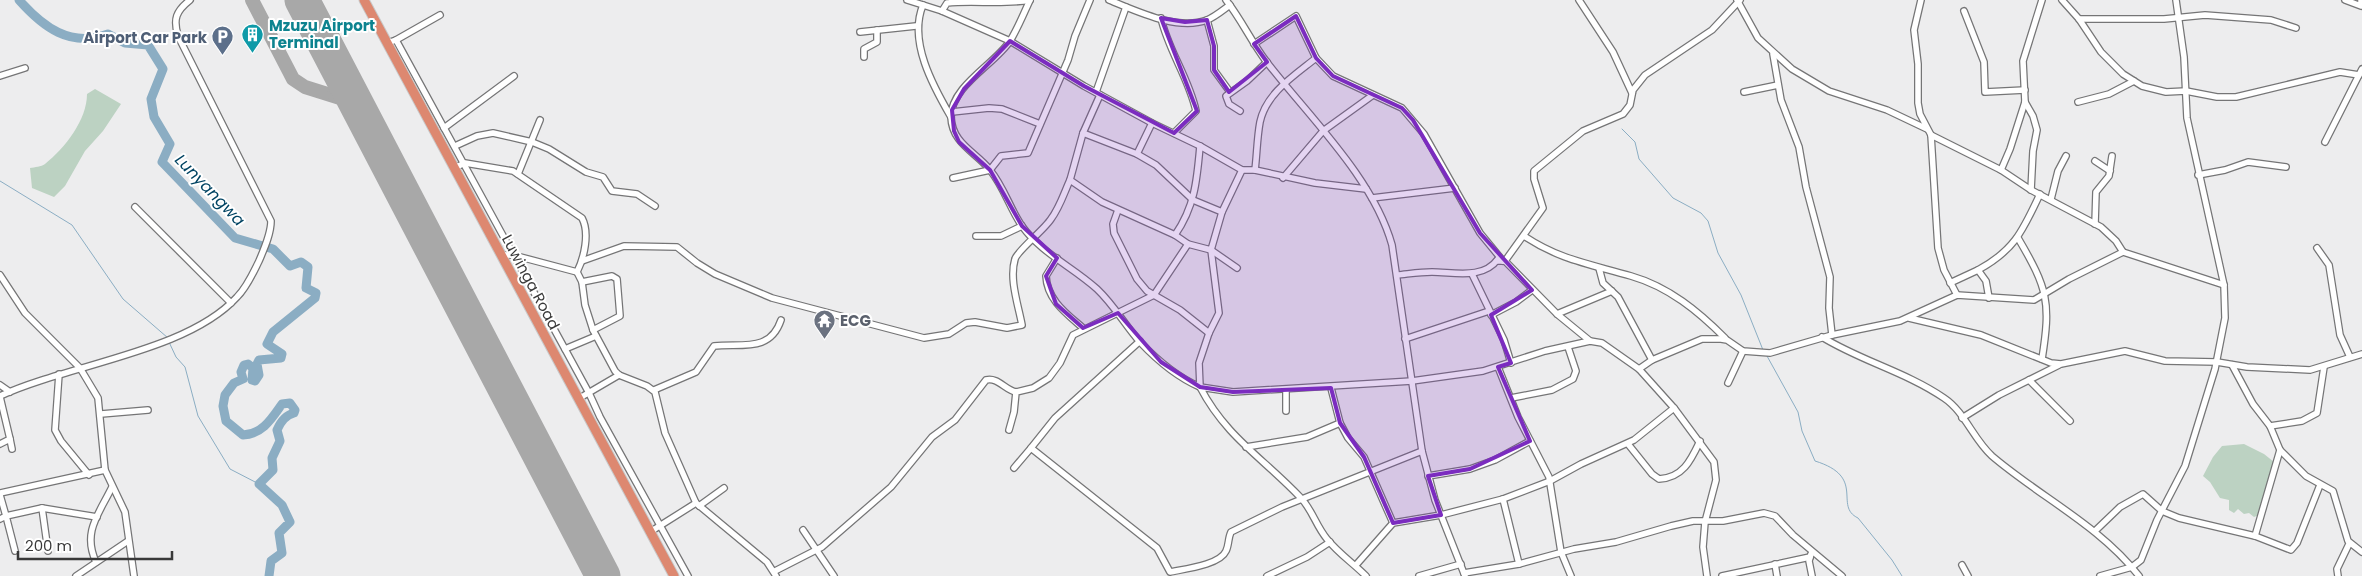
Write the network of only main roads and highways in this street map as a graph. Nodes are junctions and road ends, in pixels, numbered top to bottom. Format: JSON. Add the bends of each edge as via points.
{"nodes":[{"id":1,"x":364,"y":0,"type":"edge"},
{"id":2,"x":674,"y":576,"type":"edge"}],
"edges":[{"from":1,"to":2,"type":"highway","name":"Luwinga Road","via":[[391,41],[454,168]]}]}
